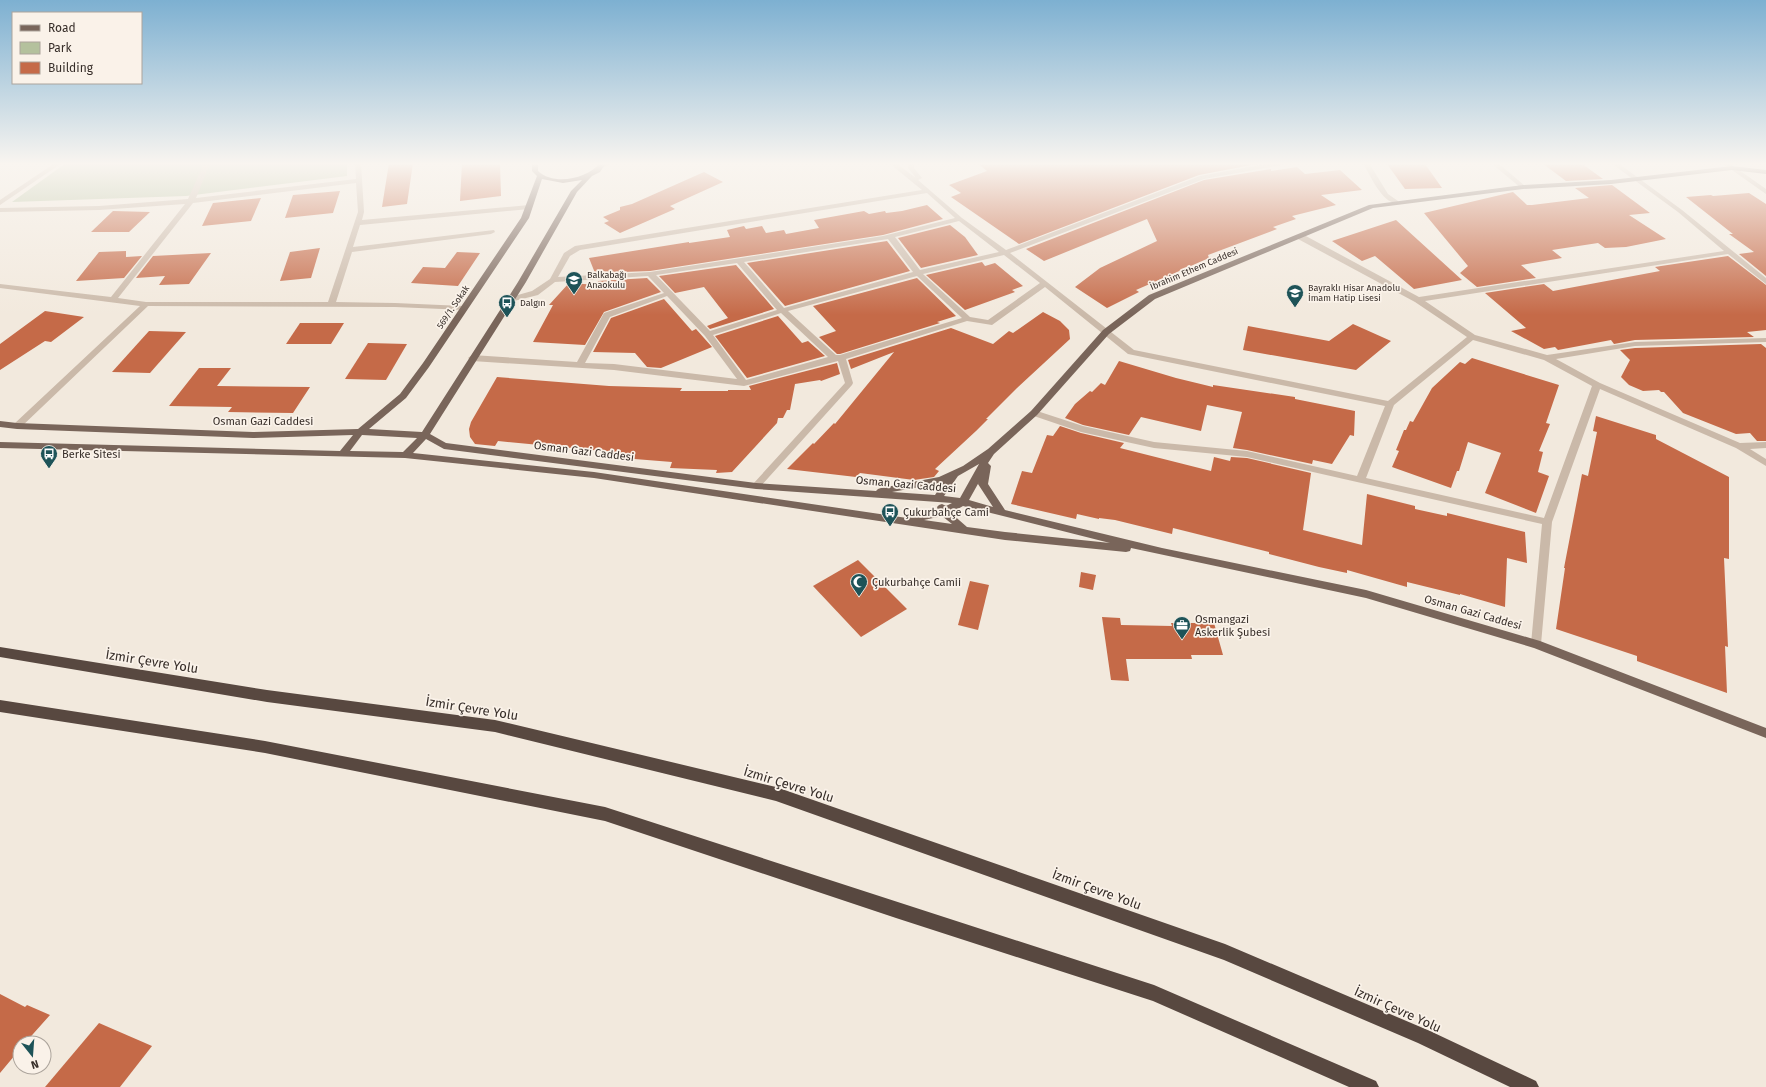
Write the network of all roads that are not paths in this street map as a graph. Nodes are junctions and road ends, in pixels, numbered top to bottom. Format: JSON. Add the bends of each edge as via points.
{"nodes":[{"id":1,"x":180,"y":214,"type":"edge"},
{"id":2,"x":360,"y":214,"type":"edge"},
{"id":3,"x":457,"y":214,"type":"edge"},
{"id":4,"x":527,"y":214,"type":"edge"},
{"id":5,"x":561,"y":214,"type":"edge"},
{"id":6,"x":788,"y":214,"type":"edge"},
{"id":7,"x":954,"y":214,"type":"edge"},
{"id":8,"x":1107,"y":214,"type":"edge"},
{"id":9,"x":1350,"y":214,"type":"edge"},
{"id":10,"x":1683,"y":214,"type":"edge"},
{"id":11,"x":960,"y":219,"type":"junction"},
{"id":12,"x":357,"y":223,"type":"junction"},
{"id":13,"x":491,"y":232,"type":"dead end"},
{"id":14,"x":890,"y":236,"type":"junction"},
{"id":15,"x":1301,"y":237,"type":"junction"},
{"id":16,"x":349,"y":250,"type":"junction"},
{"id":17,"x":1730,"y":252,"type":"junction"},
{"id":18,"x":1005,"y":253,"type":"junction"},
{"id":19,"x":739,"y":260,"type":"junction"},
{"id":20,"x":918,"y":273,"type":"junction"},
{"id":21,"x":650,"y":274,"type":"junction"},
{"id":22,"x":553,"y":280,"type":"junction"},
{"id":23,"x":1766,"y":282,"type":"edge"},
{"id":24,"x":1044,"y":283,"type":"junction"},
{"id":25,"x":0,"y":286,"type":"edge"},
{"id":26,"x":667,"y":294,"type":"junction"},
{"id":27,"x":113,"y":300,"type":"junction"},
{"id":28,"x":510,"y":300,"type":"junction"},
{"id":29,"x":1418,"y":300,"type":"junction"},
{"id":30,"x":146,"y":304,"type":"junction"},
{"id":31,"x":331,"y":305,"type":"junction"},
{"id":32,"x":463,"y":308,"type":"junction"},
{"id":33,"x":782,"y":310,"type":"junction"},
{"id":34,"x":967,"y":319,"type":"junction"},
{"id":35,"x":1106,"y":332,"type":"junction"},
{"id":36,"x":708,"y":334,"type":"junction"},
{"id":37,"x":1472,"y":338,"type":"junction"},
{"id":38,"x":1766,"y":340,"type":"edge"},
{"id":39,"x":472,"y":358,"type":"junction"},
{"id":40,"x":837,"y":358,"type":"junction"},
{"id":41,"x":1547,"y":358,"type":"junction"},
{"id":42,"x":580,"y":365,"type":"junction"},
{"id":43,"x":744,"y":383,"type":"junction"},
{"id":44,"x":1596,"y":384,"type":"junction"},
{"id":45,"x":1390,"y":404,"type":"junction"},
{"id":46,"x":1034,"y":413,"type":"junction"},
{"id":47,"x":0,"y":424,"type":"edge"},
{"id":48,"x":17,"y":426,"type":"junction"},
{"id":49,"x":360,"y":432,"type":"junction"},
{"id":50,"x":425,"y":435,"type":"junction"},
{"id":51,"x":0,"y":445,"type":"edge"},
{"id":52,"x":1739,"y":446,"type":"junction"},
{"id":53,"x":1766,"y":446,"type":"edge"},
{"id":54,"x":991,"y":450,"type":"junction"},
{"id":55,"x":343,"y":454,"type":"junction"},
{"id":56,"x":405,"y":455,"type":"junction"},
{"id":57,"x":1766,"y":463,"type":"edge"},
{"id":58,"x":954,"y":474,"type":"junction"},
{"id":59,"x":1360,"y":480,"type":"junction"},
{"id":60,"x":756,"y":486,"type":"junction"},
{"id":61,"x":863,"y":494,"type":"junction"},
{"id":62,"x":937,"y":499,"type":"junction"},
{"id":63,"x":963,"y":502,"type":"junction"},
{"id":64,"x":944,"y":512,"type":"junction"},
{"id":65,"x":1002,"y":512,"type":"junction"},
{"id":66,"x":904,"y":522,"type":"junction"},
{"id":67,"x":1547,"y":522,"type":"junction"},
{"id":68,"x":965,"y":530,"type":"junction"},
{"id":69,"x":1162,"y":552,"type":"junction"},
{"id":70,"x":1536,"y":644,"type":"junction"},
{"id":71,"x":0,"y":652,"type":"edge"},
{"id":72,"x":0,"y":706,"type":"edge"},
{"id":73,"x":1766,"y":733,"type":"edge"},
{"id":74,"x":1370,"y":1087,"type":"edge"},
{"id":75,"x":1530,"y":1087,"type":"edge"}],
"edges":[{"from":1,"to":27,"type":"street"},
{"from":2,"to":12,"type":"street"},
{"from":3,"to":12,"type":"street"},
{"from":4,"to":32,"type":"main road","name":"569/1. Sokak"},
{"from":5,"to":28,"type":"main road"},
{"from":6,"to":22,"type":"street","via":[[578,248],[567,255]]},
{"from":7,"to":11,"type":"street"},
{"from":8,"to":18,"type":"street"},
{"from":9,"to":15,"type":"main road","name":"İbrahim Ethem Caddesi"},
{"from":10,"to":17,"type":"street"},
{"from":11,"to":14,"type":"street"},
{"from":11,"to":18,"type":"street"},
{"from":12,"to":16,"type":"street"},
{"from":13,"to":16,"type":"street"},
{"from":14,"to":19,"type":"street"},
{"from":14,"to":20,"type":"street"},
{"from":15,"to":29,"type":"street"},
{"from":15,"to":35,"type":"main road","name":"İbrahim Ethem Caddesi","via":[[1152,297]]},
{"from":16,"to":31,"type":"street"},
{"from":17,"to":23,"type":"street"},
{"from":17,"to":29,"type":"street"},
{"from":18,"to":20,"type":"street"},
{"from":18,"to":24,"type":"street"},
{"from":19,"to":21,"type":"street"},
{"from":19,"to":33,"type":"street"},
{"from":20,"to":33,"type":"street"},
{"from":20,"to":34,"type":"street"},
{"from":21,"to":22,"type":"street"},
{"from":21,"to":26,"type":"street"},
{"from":22,"to":28,"type":"street","via":[[535,293]]},
{"from":24,"to":34,"type":"street","via":[[989,323]]},
{"from":24,"to":35,"type":"street"},
{"from":25,"to":27,"type":"street"},
{"from":26,"to":36,"type":"street"},
{"from":26,"to":42,"type":"street","via":[[607,315]]},
{"from":27,"to":30,"type":"street"},
{"from":28,"to":39,"type":"main road"},
{"from":29,"to":37,"type":"street"},
{"from":30,"to":31,"type":"street"},
{"from":30,"to":48,"type":"street"},
{"from":31,"to":32,"type":"street"},
{"from":32,"to":49,"type":"main road","name":"569/1. Sokak","via":[[403,396]]},
{"from":33,"to":36,"type":"street"},
{"from":33,"to":40,"type":"street"},
{"from":34,"to":40,"type":"street"},
{"from":35,"to":45,"type":"street","via":[[1131,352]]},
{"from":35,"to":46,"type":"main road","name":"İbrahim Ethem Caddesi"},
{"from":36,"to":43,"type":"street"},
{"from":37,"to":41,"type":"street"},
{"from":37,"to":45,"type":"street"},
{"from":38,"to":41,"type":"street","via":[[1635,344]]},
{"from":39,"to":42,"type":"street"},
{"from":39,"to":50,"type":"main road"},
{"from":40,"to":43,"type":"street"},
{"from":40,"to":60,"type":"street","via":[[850,383]]},
{"from":41,"to":44,"type":"street"},
{"from":42,"to":43,"type":"street"},
{"from":44,"to":52,"type":"street"},
{"from":44,"to":67,"type":"street"},
{"from":45,"to":59,"type":"street"},
{"from":46,"to":54,"type":"main road","name":"İbrahim Ethem Caddesi"},
{"from":46,"to":59,"type":"street","via":[[1081,429],[1154,445],[1247,454]]},
{"from":47,"to":48,"type":"main road","name":"Osman Gazi Caddesi"},
{"from":48,"to":49,"type":"main road","name":"Osman Gazi Caddesi","via":[[253,435]]},
{"from":49,"to":50,"type":"main road","name":"Osman Gazi Caddesi"},
{"from":49,"to":55,"type":"main road","name":"569/1. Sokak"},
{"from":50,"to":56,"type":"main road"},
{"from":50,"to":60,"type":"main road","name":"Osman Gazi Caddesi","via":[[444,446]]},
{"from":51,"to":55,"type":"main road","name":"Osman Gazi Caddesi"},
{"from":52,"to":53,"type":"street"},
{"from":52,"to":57,"type":"street"},
{"from":54,"to":58,"type":"main road","name":"İbrahim Ethem Caddesi"},
{"from":54,"to":63,"type":"main road","name":"İbrahim Ethem Caddesi"},
{"from":54,"to":65,"type":"main road","via":[[983,484]]},
{"from":55,"to":56,"type":"main road","name":"Osman Gazi Caddesi"},
{"from":56,"to":66,"type":"main road","name":"Osman Gazi Caddesi","via":[[594,475]]},
{"from":58,"to":61,"type":"main road","name":"İbrahim Ethem Caddesi","via":[[941,480]]},
{"from":58,"to":62,"type":"main road","name":"İbrahim Ethem Caddesi"},
{"from":59,"to":67,"type":"street"},
{"from":60,"to":61,"type":"main road","name":"Osman Gazi Caddesi"},
{"from":61,"to":62,"type":"main road","name":"Osman Gazi Caddesi"},
{"from":62,"to":63,"type":"main road","name":"Osman Gazi Caddesi"},
{"from":62,"to":64,"type":"main road"},
{"from":63,"to":64,"type":"main road"},
{"from":63,"to":65,"type":"main road","name":"Osman Gazi Caddesi"},
{"from":64,"to":66,"type":"main road"},
{"from":64,"to":68,"type":"main road"},
{"from":65,"to":69,"type":"main road","name":"Osman Gazi Caddesi"},
{"from":66,"to":68,"type":"main road","name":"Osman Gazi Caddesi"},
{"from":67,"to":70,"type":"street"},
{"from":68,"to":69,"type":"main road","name":"Osman Gazi Caddesi"},
{"from":69,"to":70,"type":"main road","name":"Osman Gazi Caddesi","via":[[1366,594]]},
{"from":70,"to":73,"type":"main road","name":"Osman Gazi Caddesi"},
{"from":71,"to":75,"type":"highway","name":"İzmir Çevre Yolu","via":[[267,696],[495,726],[776,794],[1225,952],[1424,1037]]},
{"from":72,"to":74,"type":"highway","via":[[265,747],[605,814],[1154,993]]}]}
